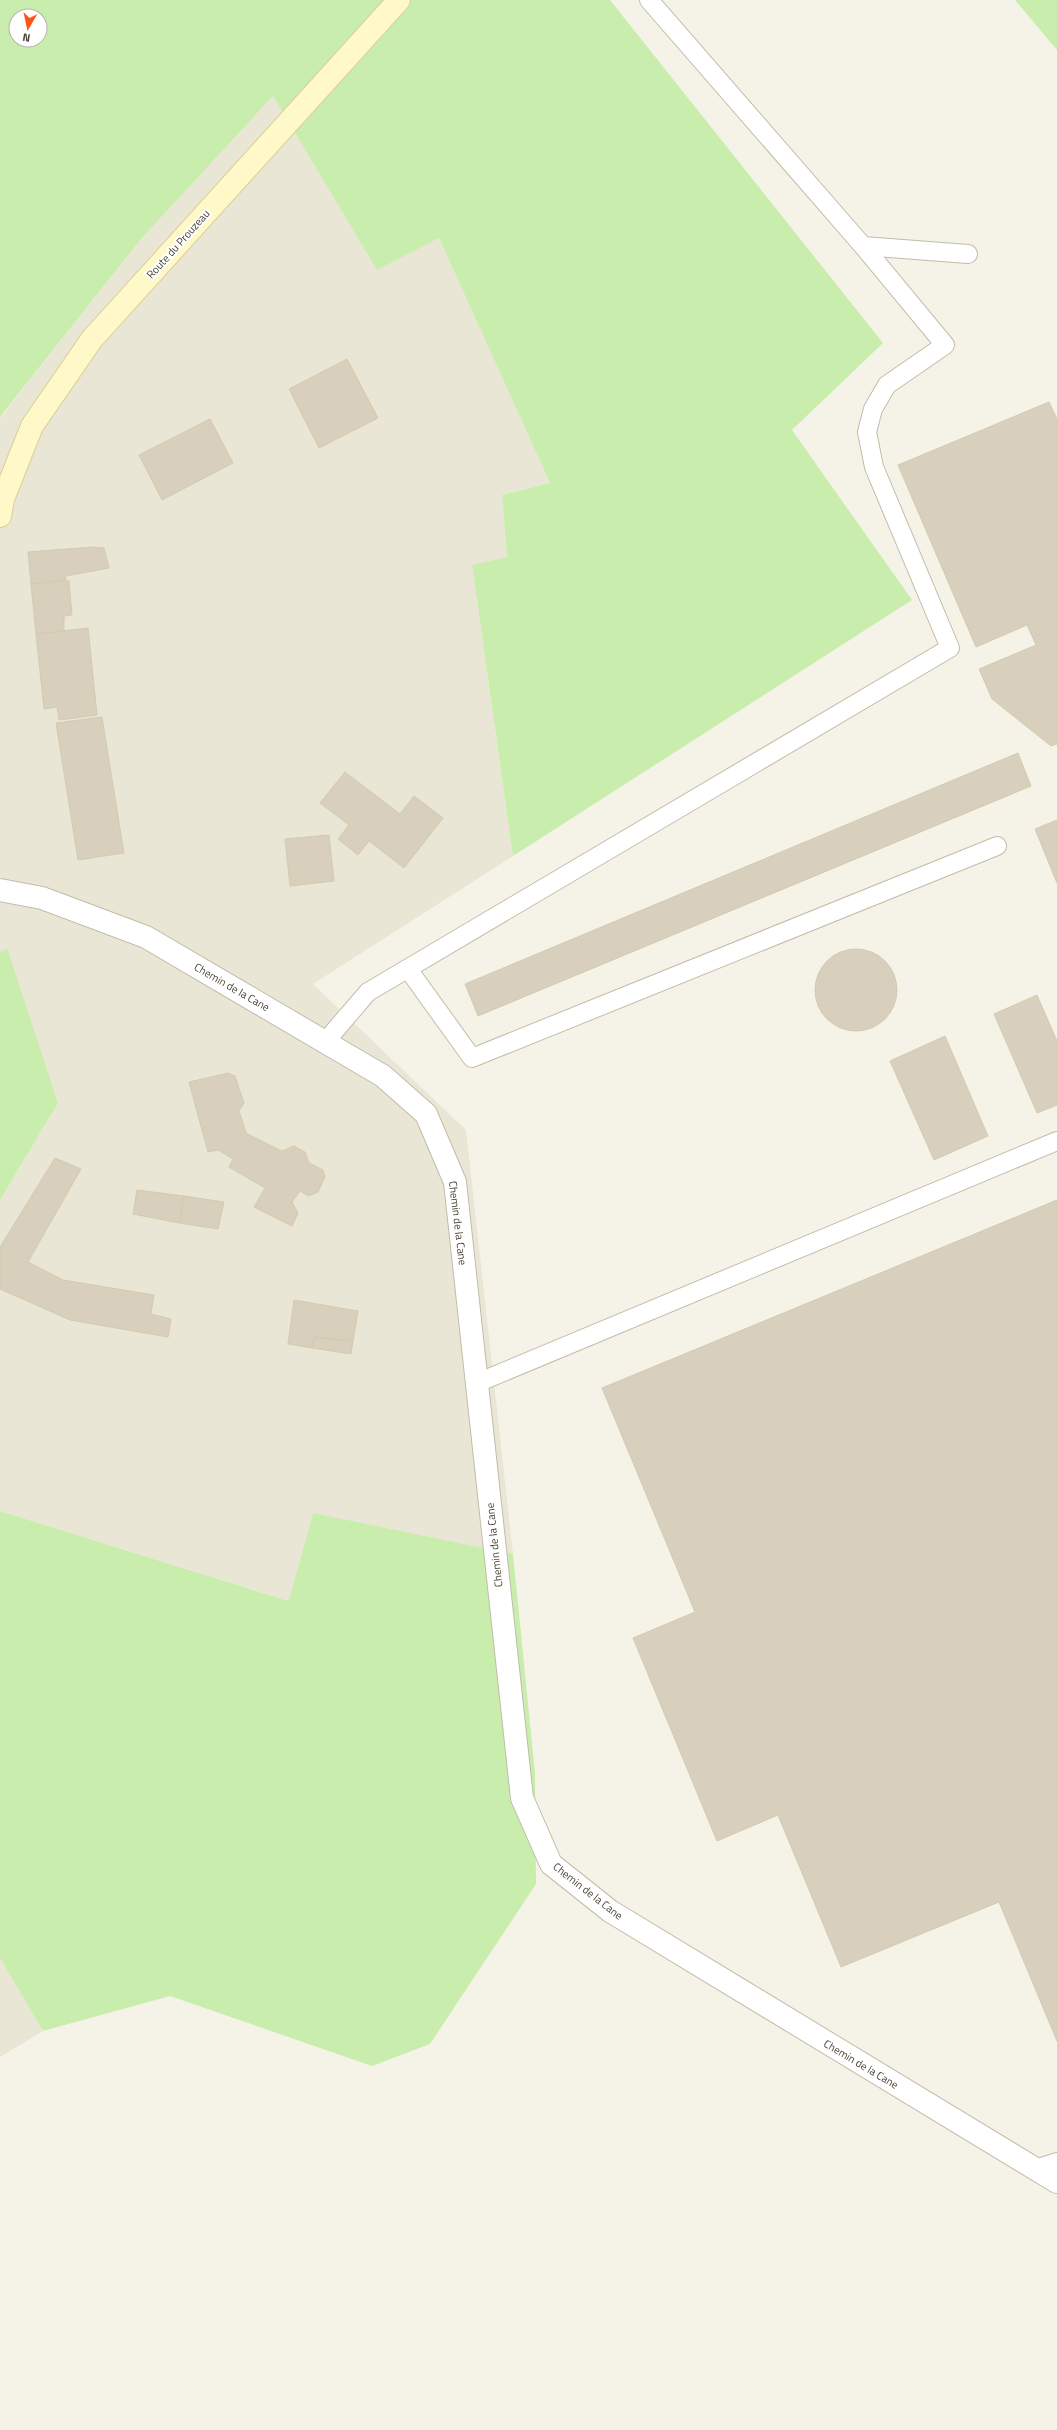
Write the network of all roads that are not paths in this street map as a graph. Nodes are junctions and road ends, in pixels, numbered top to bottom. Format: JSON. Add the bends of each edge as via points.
{"nodes":[{"id":1,"x":399,"y":0,"type":"edge"},
{"id":2,"x":649,"y":0,"type":"edge"},
{"id":3,"x":863,"y":246,"type":"junction"},
{"id":4,"x":968,"y":254,"type":"dead end"},
{"id":5,"x":0,"y":516,"type":"edge"},
{"id":6,"x":997,"y":846,"type":"dead end"},
{"id":7,"x":0,"y":890,"type":"edge"},
{"id":8,"x":408,"y":968,"type":"junction"},
{"id":9,"x":325,"y":1042,"type":"junction"},
{"id":10,"x":1057,"y":1141,"type":"edge"},
{"id":11,"x":477,"y":1383,"type":"junction"},
{"id":12,"x":1057,"y":2162,"type":"edge"},
{"id":13,"x":1035,"y":2169,"type":"junction"},
{"id":14,"x":1057,"y":2182,"type":"edge"}],
"edges":[{"from":1,"to":5,"type":"street","name":"Route du Prouzeau","via":[[92,339],[32,426],[3,499]]},
{"from":2,"to":3,"type":"lane"},
{"from":3,"to":4,"type":"lane"},
{"from":3,"to":8,"type":"lane","via":[[945,345],[887,385],[873,409],[867,432],[874,467],[950,648]]},
{"from":6,"to":8,"type":"lane","via":[[472,1058]]},
{"from":7,"to":9,"type":"street","name":"Chemin de la Cane","via":[[42,898],[146,937]]},
{"from":8,"to":9,"type":"lane","via":[[368,992]]},
{"from":9,"to":11,"type":"street","name":"Chemin de la Cane","via":[[383,1076],[426,1114],[455,1182]]},
{"from":10,"to":11,"type":"lane"},
{"from":11,"to":13,"type":"street","name":"Chemin de la Cane","via":[[522,1798],[551,1864],[610,1911]]},
{"from":12,"to":13,"type":"lane"},
{"from":13,"to":14,"type":"street","name":"Chemin de la Cane"}]}
